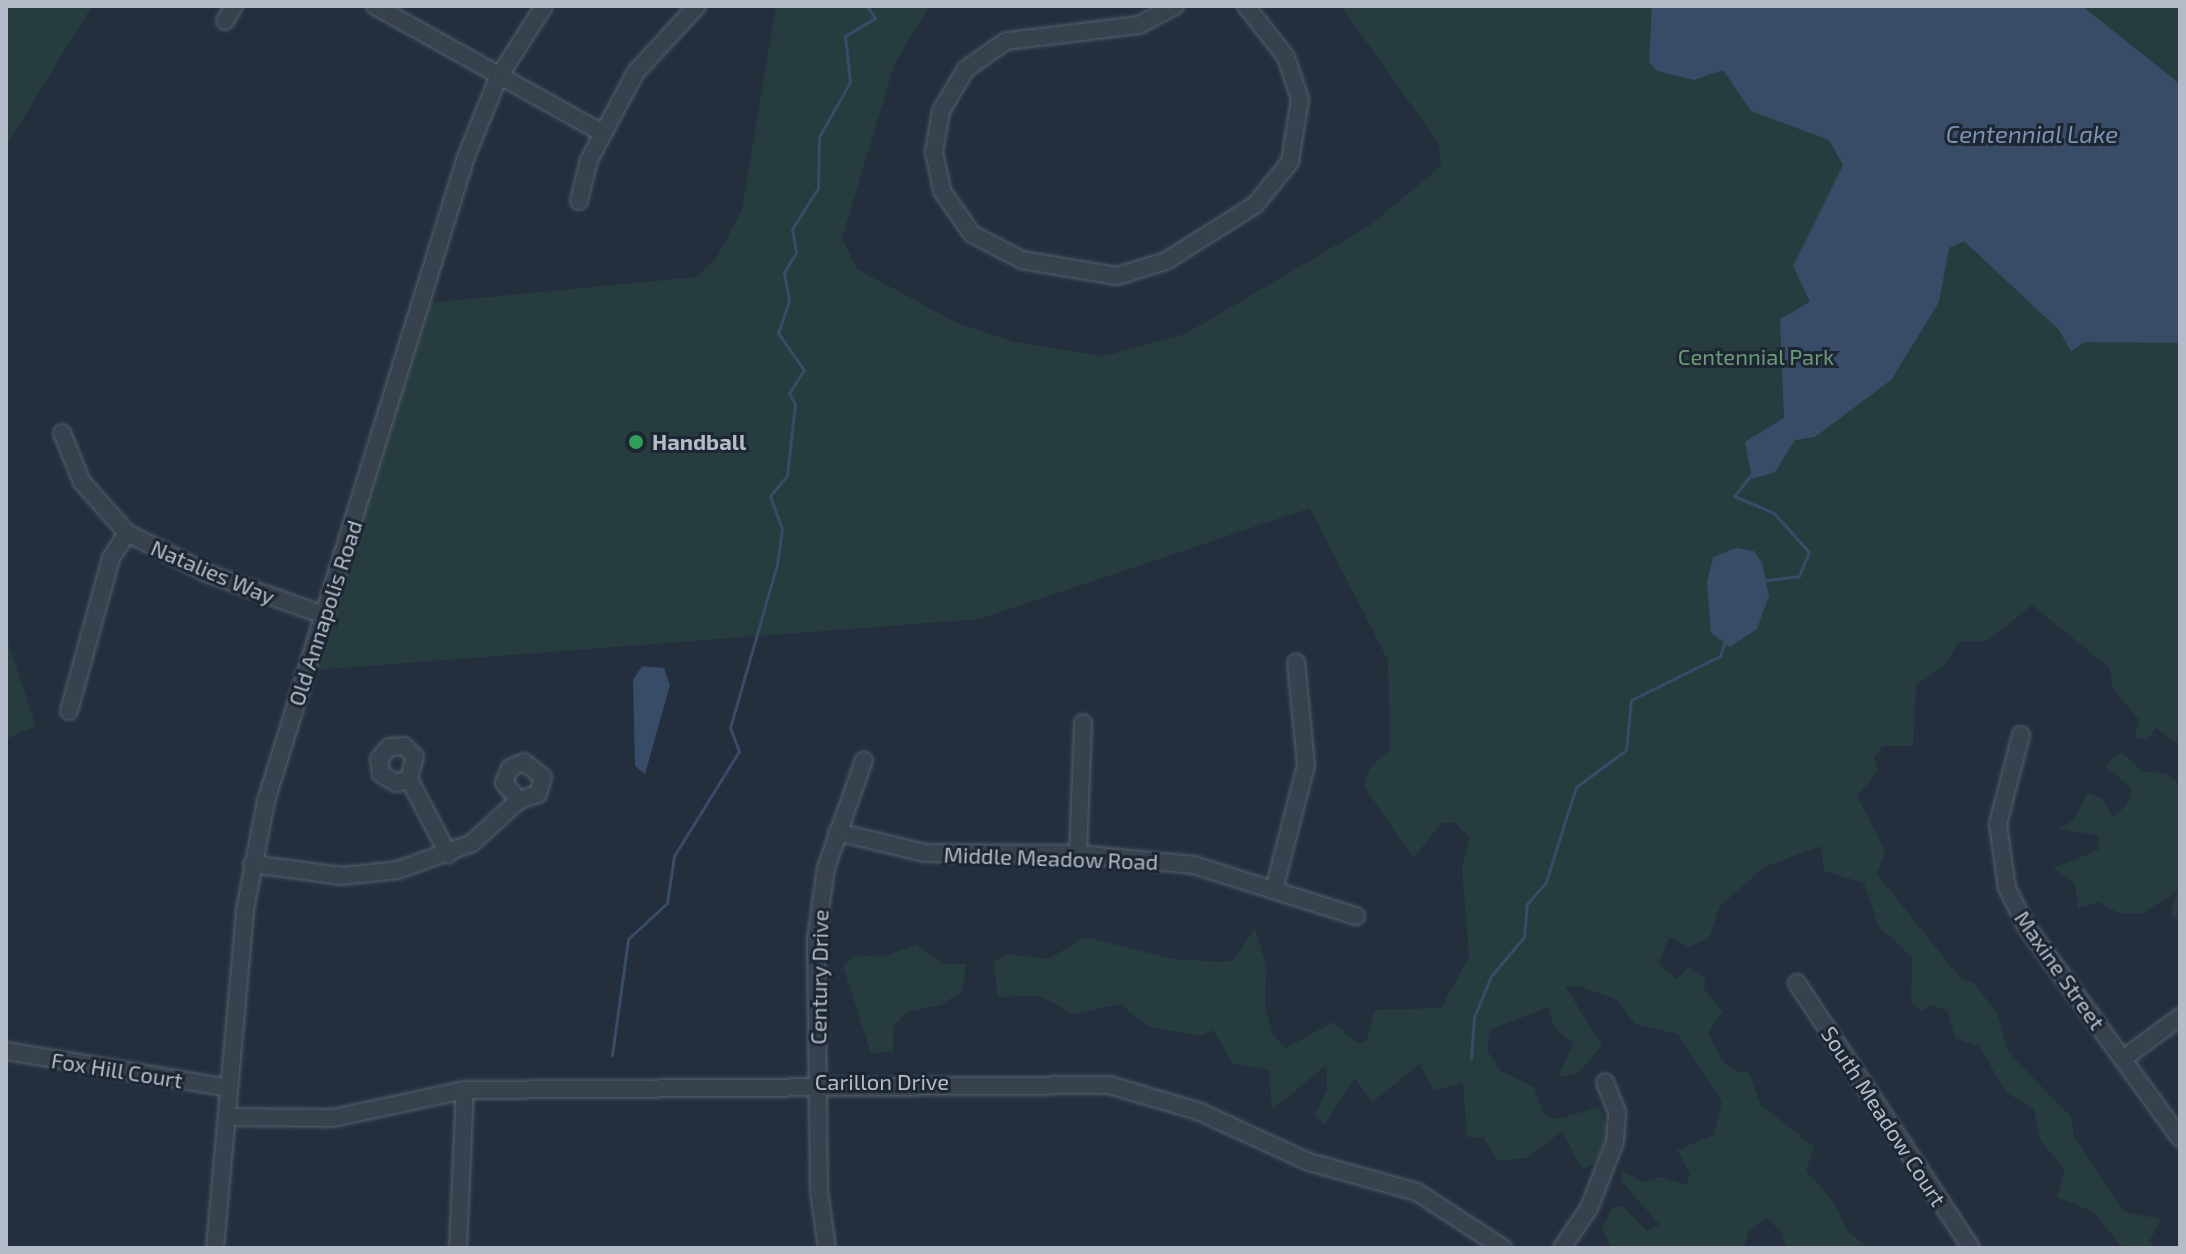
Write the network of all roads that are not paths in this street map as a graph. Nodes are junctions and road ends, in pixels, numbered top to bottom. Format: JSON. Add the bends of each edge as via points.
{"nodes":[{"id":1,"x":234,"y":6,"type":"edge"},
{"id":2,"x":375,"y":6,"type":"edge"},
{"id":3,"x":544,"y":6,"type":"edge"},
{"id":4,"x":697,"y":6,"type":"edge"},
{"id":5,"x":1175,"y":6,"type":"edge"},
{"id":6,"x":1246,"y":6,"type":"edge"},
{"id":7,"x":225,"y":21,"type":"dead end"},
{"id":8,"x":498,"y":78,"type":"junction"},
{"id":9,"x":602,"y":133,"type":"junction"},
{"id":10,"x":579,"y":201,"type":"dead end"},
{"id":11,"x":62,"y":433,"type":"dead end"},
{"id":12,"x":127,"y":533,"type":"junction"},
{"id":13,"x":326,"y":616,"type":"junction"},
{"id":14,"x":1296,"y":662,"type":"dead end"},
{"id":15,"x":69,"y":711,"type":"dead end"},
{"id":16,"x":1083,"y":723,"type":"dead end"},
{"id":17,"x":2021,"y":735,"type":"dead end"},
{"id":18,"x":864,"y":760,"type":"dead end"},
{"id":19,"x":409,"y":779,"type":"dead end"},
{"id":20,"x":519,"y":800,"type":"dead end"},
{"id":21,"x":837,"y":832,"type":"junction"},
{"id":22,"x":448,"y":854,"type":"junction"},
{"id":23,"x":1078,"y":854,"type":"junction"},
{"id":24,"x":252,"y":864,"type":"junction"},
{"id":25,"x":1275,"y":886,"type":"junction"},
{"id":26,"x":1356,"y":916,"type":"dead end"},
{"id":27,"x":1797,"y":983,"type":"dead end"},
{"id":28,"x":2180,"y":1017,"type":"edge"},
{"id":29,"x":6,"y":1051,"type":"edge"},
{"id":30,"x":2123,"y":1059,"type":"junction"},
{"id":31,"x":1605,"y":1082,"type":"dead end"},
{"id":32,"x":818,"y":1083,"type":"junction"},
{"id":33,"x":229,"y":1088,"type":"junction"},
{"id":34,"x":465,"y":1090,"type":"junction"},
{"id":35,"x":227,"y":1117,"type":"junction"},
{"id":36,"x":2180,"y":1138,"type":"edge"},
{"id":37,"x":215,"y":1248,"type":"edge"},
{"id":38,"x":458,"y":1248,"type":"edge"},
{"id":39,"x":827,"y":1248,"type":"edge"},
{"id":40,"x":1503,"y":1248,"type":"edge"},
{"id":41,"x":1562,"y":1248,"type":"edge"},
{"id":42,"x":1971,"y":1248,"type":"edge"}],
"edges":[{"from":1,"to":7,"type":"street"},
{"from":2,"to":8,"type":"street"},
{"from":3,"to":8,"type":"street","name":"Old Annapolis Road"},
{"from":4,"to":9,"type":"street","via":[[636,72]]},
{"from":5,"to":6,"type":"street","via":[[1139,25],[1006,41],[966,69],[941,111],[934,152],[942,191],[972,234],[1022,260],[1117,276],[1166,261],[1255,205],[1290,162],[1300,99],[1286,57]]},
{"from":8,"to":9,"type":"street"},
{"from":8,"to":13,"type":"street","name":"Old Annapolis Road","via":[[466,157]]},
{"from":9,"to":10,"type":"street"},
{"from":11,"to":12,"type":"street","name":"Natalies Way","via":[[82,482]]},
{"from":12,"to":13,"type":"street","name":"Natalies Way","via":[[209,574]]},
{"from":12,"to":15,"type":"street","via":[[111,558]]},
{"from":13,"to":24,"type":"street","name":"Old Annapolis Road","via":[[283,737]]},
{"from":14,"to":25,"type":"street","via":[[1304,778]]},
{"from":16,"to":23,"type":"street"},
{"from":17,"to":30,"type":"street","name":"Maxine Street","via":[[1998,824],[2007,888],[2026,926]]},
{"from":18,"to":21,"type":"street","name":"Century Drive"},
{"from":19,"to":22,"type":"street"},
{"from":20,"to":22,"type":"street","via":[[494,829]]},
{"from":21,"to":23,"type":"street","name":"Middle Meadow Road","via":[[925,853]]},
{"from":21,"to":32,"type":"street","name":"Century Drive","via":[[816,939]]},
{"from":22,"to":24,"type":"street","via":[[368,874]]},
{"from":23,"to":25,"type":"street","name":"Middle Meadow Road","via":[[1170,861]]},
{"from":24,"to":33,"type":"street","name":"Old Annapolis Road"},
{"from":25,"to":26,"type":"street","name":"Middle Meadow Road"},
{"from":27,"to":42,"type":"street","name":"South Meadow Court"},
{"from":28,"to":30,"type":"street"},
{"from":29,"to":33,"type":"street","name":"Fox Hill Court"},
{"from":30,"to":36,"type":"street","name":"Maxine Street"},
{"from":31,"to":41,"type":"street","via":[[1617,1112],[1615,1142],[1589,1208]]},
{"from":32,"to":34,"type":"street","name":"Carillon Drive"},
{"from":32,"to":39,"type":"street","name":"Century Drive"},
{"from":32,"to":40,"type":"street","name":"Carillon Drive","via":[[1056,1081],[1136,1091],[1283,1153],[1417,1192]]},
{"from":33,"to":35,"type":"street","name":"Old Annapolis Road"},
{"from":34,"to":35,"type":"street","name":"Carillon Drive","via":[[333,1118]]},
{"from":34,"to":38,"type":"street"},
{"from":35,"to":37,"type":"street","name":"Old Annapolis Road"}]}
